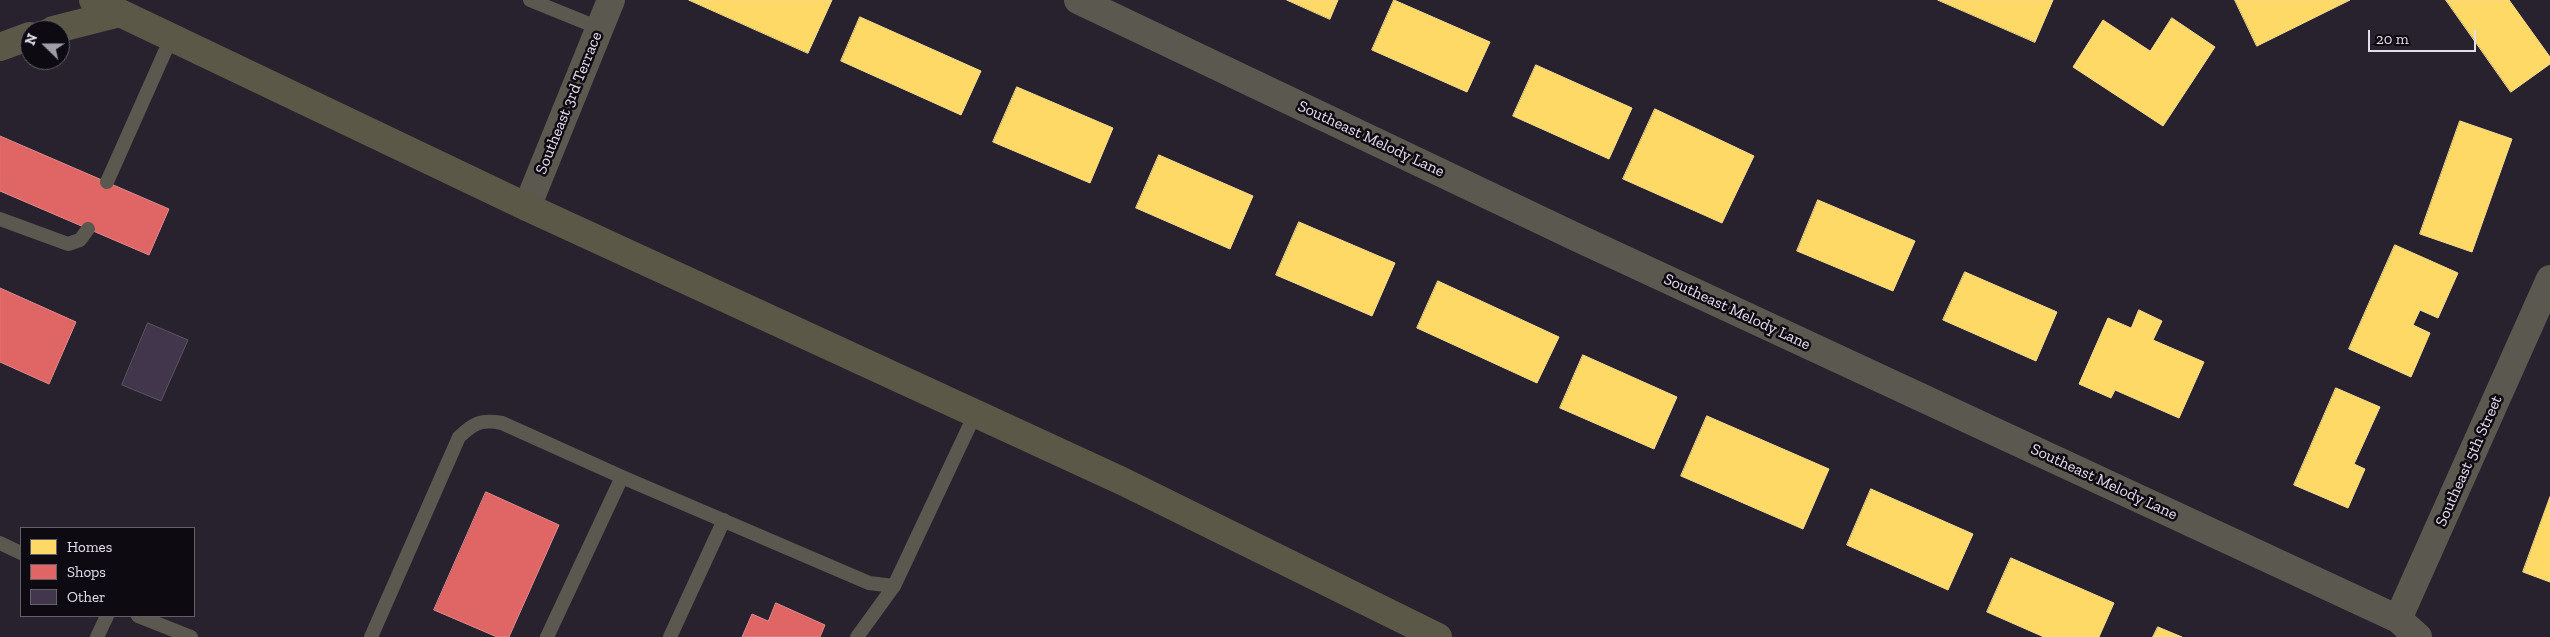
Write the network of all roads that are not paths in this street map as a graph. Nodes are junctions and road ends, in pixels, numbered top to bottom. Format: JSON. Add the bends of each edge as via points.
{"nodes":[{"id":1,"x":93,"y":0,"type":"edge"},
{"id":2,"x":530,"y":0,"type":"edge"},
{"id":3,"x":611,"y":0,"type":"edge"},
{"id":4,"x":1078,"y":0,"type":"edge"},
{"id":5,"x":120,"y":13,"type":"junction"},
{"id":6,"x":70,"y":26,"type":"edge"},
{"id":7,"x":599,"y":28,"type":"junction"},
{"id":8,"x":172,"y":36,"type":"junction"},
{"id":9,"x":20,"y":40,"type":"edge"},
{"id":10,"x":0,"y":47,"type":"edge"},
{"id":11,"x":107,"y":182,"type":"dead end"},
{"id":12,"x":527,"y":207,"type":"junction"},
{"id":13,"x":0,"y":219,"type":"edge"},
{"id":14,"x":88,"y":229,"type":"dead end"},
{"id":15,"x":2550,"y":279,"type":"edge"},
{"id":16,"x":976,"y":412,"type":"junction"},
{"id":17,"x":622,"y":477,"type":"junction"},
{"id":18,"x":724,"y":520,"type":"junction"},
{"id":19,"x":0,"y":544,"type":"edge"},
{"id":20,"x":20,"y":554,"type":"edge"},
{"id":21,"x":894,"y":586,"type":"junction"},
{"id":22,"x":107,"y":617,"type":"edge"},
{"id":23,"x":141,"y":617,"type":"edge"},
{"id":24,"x":2398,"y":619,"type":"junction"},
{"id":25,"x":97,"y":637,"type":"edge"},
{"id":26,"x":191,"y":637,"type":"edge"},
{"id":27,"x":371,"y":637,"type":"edge"},
{"id":28,"x":547,"y":637,"type":"edge"},
{"id":29,"x":670,"y":637,"type":"edge"},
{"id":30,"x":857,"y":637,"type":"edge"},
{"id":31,"x":1438,"y":637,"type":"edge"},
{"id":32,"x":2418,"y":637,"type":"edge"}],
"edges":[{"from":1,"to":5,"type":"main road"},
{"from":2,"to":7,"type":"lane"},
{"from":3,"to":7,"type":"street","name":"Southeast 3rd Terrace"},
{"from":4,"to":24,"type":"street","name":"Southeast Melody Lane","via":[[1578,238]]},
{"from":5,"to":6,"type":"main road"},
{"from":5,"to":8,"type":"main road"},
{"from":7,"to":12,"type":"street","name":"Southeast 3rd Terrace"},
{"from":8,"to":11,"type":"lane"},
{"from":8,"to":12,"type":"main road"},
{"from":9,"to":10,"type":"main road"},
{"from":12,"to":16,"type":"main road"},
{"from":13,"to":14,"type":"lane","via":[[68,244],[80,240]]},
{"from":15,"to":24,"type":"street","name":"Southeast 5th Street"},
{"from":16,"to":21,"type":"lane"},
{"from":16,"to":31,"type":"main road"},
{"from":17,"to":18,"type":"lane"},
{"from":17,"to":27,"type":"lane","via":[[502,423],[486,420],[470,426],[458,437]]},
{"from":17,"to":28,"type":"lane"},
{"from":18,"to":21,"type":"lane","via":[[869,583]]},
{"from":18,"to":29,"type":"lane"},
{"from":19,"to":20,"type":"lane"},
{"from":21,"to":30,"type":"lane"},
{"from":22,"to":25,"type":"lane"},
{"from":23,"to":26,"type":"lane"},
{"from":24,"to":32,"type":"street"}]}
